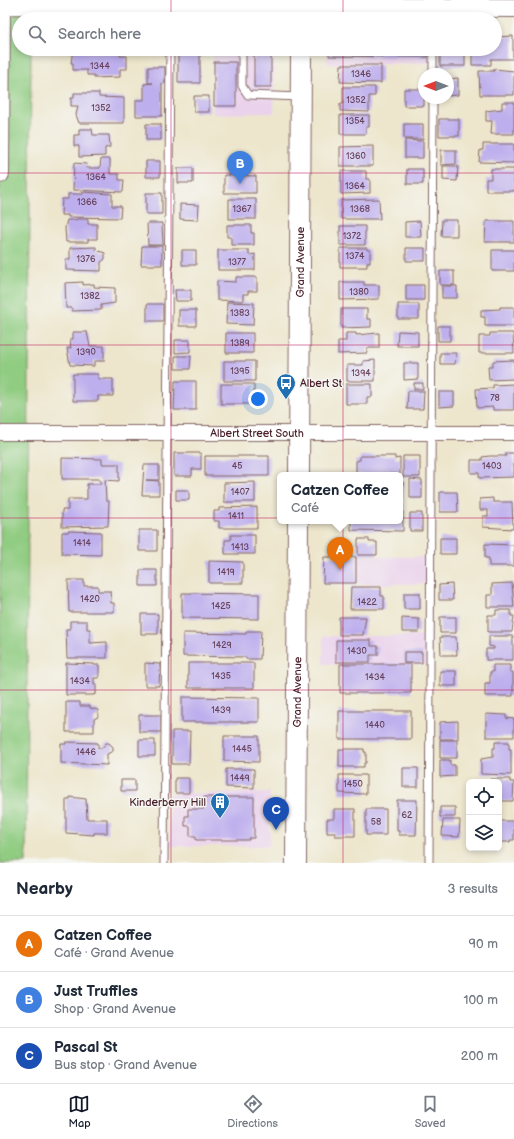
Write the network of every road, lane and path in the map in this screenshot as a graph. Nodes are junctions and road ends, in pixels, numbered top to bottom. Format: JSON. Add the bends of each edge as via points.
{"nodes":[{"id":1,"x":1,"y":4,"type":"edge"},
{"id":2,"x":434,"y":7,"type":"edge"},
{"id":3,"x":514,"y":8,"type":"edge"},
{"id":4,"x":170,"y":9,"type":"edge"},
{"id":5,"x":302,"y":9,"type":"edge"},
{"id":6,"x":170,"y":56,"type":"edge"},
{"id":7,"x":242,"y":56,"type":"edge"},
{"id":8,"x":301,"y":56,"type":"edge"},
{"id":9,"x":433,"y":56,"type":"edge"},
{"id":10,"x":433,"y":68,"type":"edge"},
{"id":11,"x":301,"y":97,"type":"junction"},
{"id":12,"x":433,"y":104,"type":"edge"},
{"id":13,"x":0,"y":174,"type":"edge"},
{"id":14,"x":0,"y":433,"type":"edge"},
{"id":15,"x":168,"y":433,"type":"junction"},
{"id":16,"x":299,"y":433,"type":"junction"},
{"id":17,"x":431,"y":433,"type":"junction"},
{"id":18,"x":514,"y":433,"type":"edge"},
{"id":19,"x":299,"y":472,"type":"edge"},
{"id":20,"x":298,"y":524,"type":"edge"},
{"id":21,"x":164,"y":863,"type":"edge"},
{"id":22,"x":296,"y":863,"type":"edge"},
{"id":23,"x":429,"y":863,"type":"edge"}],
"edges":[{"from":1,"to":4,"type":"street"},
{"from":1,"to":13,"type":"street"},
{"from":2,"to":3,"type":"street"},
{"from":2,"to":5,"type":"street"},
{"from":4,"to":5,"type":"street"},
{"from":6,"to":15,"type":"lane"},
{"from":7,"to":11,"type":"lane","via":[[242,86],[248,95]]},
{"from":8,"to":11,"type":"main road","name":"Grand Avenue"},
{"from":9,"to":10,"type":"lane"},
{"from":11,"to":16,"type":"main road","name":"Grand Avenue"},
{"from":12,"to":17,"type":"lane"},
{"from":14,"to":15,"type":"street","name":"Albert Street South"},
{"from":15,"to":16,"type":"street","name":"Albert Street South"},
{"from":15,"to":21,"type":"lane"},
{"from":16,"to":17,"type":"street","name":"Albert Street South"},
{"from":16,"to":19,"type":"main road","name":"Grand Avenue"},
{"from":17,"to":18,"type":"street","name":"Albert Street South"},
{"from":17,"to":23,"type":"lane"},
{"from":20,"to":22,"type":"main road","name":"Grand Avenue"}]}
